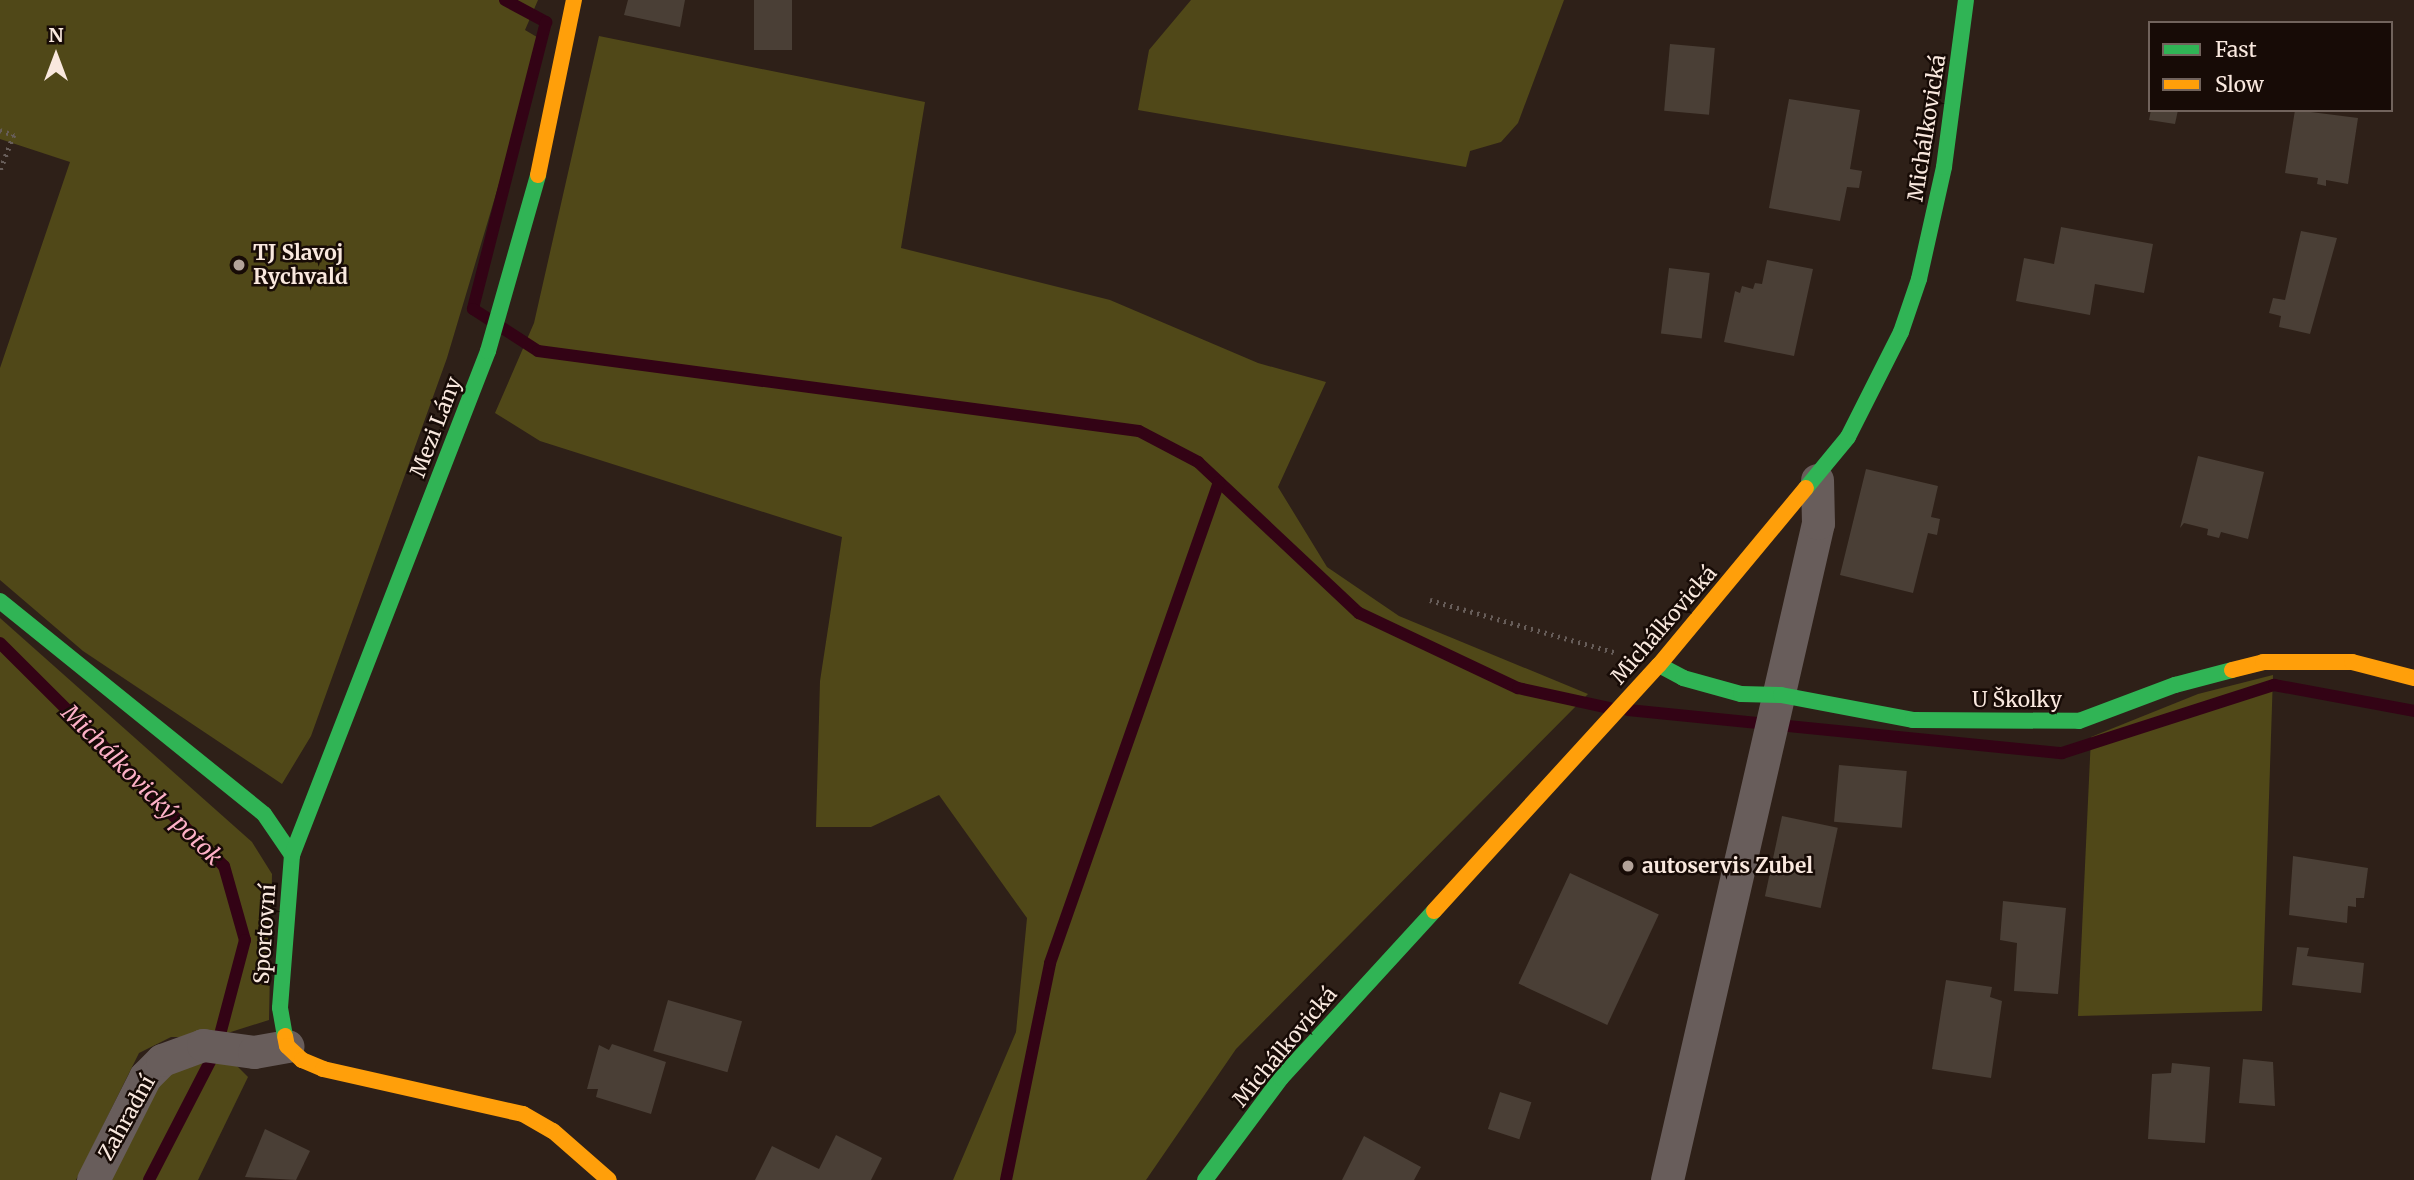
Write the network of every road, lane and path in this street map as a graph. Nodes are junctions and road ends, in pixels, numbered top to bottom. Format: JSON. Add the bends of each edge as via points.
{"nodes":[{"id":1,"x":574,"y":0,"type":"edge"},
{"id":2,"x":1966,"y":0,"type":"edge"},
{"id":3,"x":0,"y":130,"type":"edge"},
{"id":4,"x":0,"y":171,"type":"edge"},
{"id":5,"x":1817,"y":480,"type":"junction"},
{"id":6,"x":1430,"y":600,"type":"dead end"},
{"id":7,"x":0,"y":601,"type":"edge"},
{"id":8,"x":1659,"y":664,"type":"junction"},
{"id":9,"x":2414,"y":678,"type":"edge"},
{"id":10,"x":1781,"y":695,"type":"junction"},
{"id":11,"x":292,"y":855,"type":"junction"},
{"id":12,"x":287,"y":1046,"type":"junction"},
{"id":13,"x":93,"y":1180,"type":"edge"},
{"id":14,"x":609,"y":1180,"type":"edge"},
{"id":15,"x":1205,"y":1180,"type":"edge"},
{"id":16,"x":1667,"y":1180,"type":"edge"}],
"edges":[{"from":1,"to":11,"type":"street","name":"Mezi Lány","via":[[547,144],[488,351]]},
{"from":2,"to":5,"type":"street","name":"Michálkovická","via":[[1944,167],[1919,279],[1877,384]]},
{"from":3,"to":4,"type":"path","via":[[14,135]]},
{"from":5,"to":8,"type":"street","name":"Michálkovická"},
{"from":5,"to":10,"type":"street","via":[[1818,523]]},
{"from":6,"to":8,"type":"path"},
{"from":7,"to":11,"type":"street","via":[[264,814]]},
{"from":8,"to":10,"type":"street","name":"U Školky","via":[[1683,678],[1741,694]]},
{"from":8,"to":15,"type":"street","name":"Michálkovická","via":[[1281,1078]]},
{"from":9,"to":10,"type":"street","name":"U Školky","via":[[2352,663],[2263,663],[2175,685],[2078,721],[1913,720]]},
{"from":10,"to":16,"type":"street"},
{"from":11,"to":12,"type":"street","name":"Sportovní","via":[[280,1008]]},
{"from":12,"to":13,"type":"street","name":"Zahradní","via":[[254,1052],[204,1045],[162,1060],[145,1077]]},
{"from":12,"to":14,"type":"street","via":[[302,1060],[323,1069],[523,1114],[553,1131]]}]}
